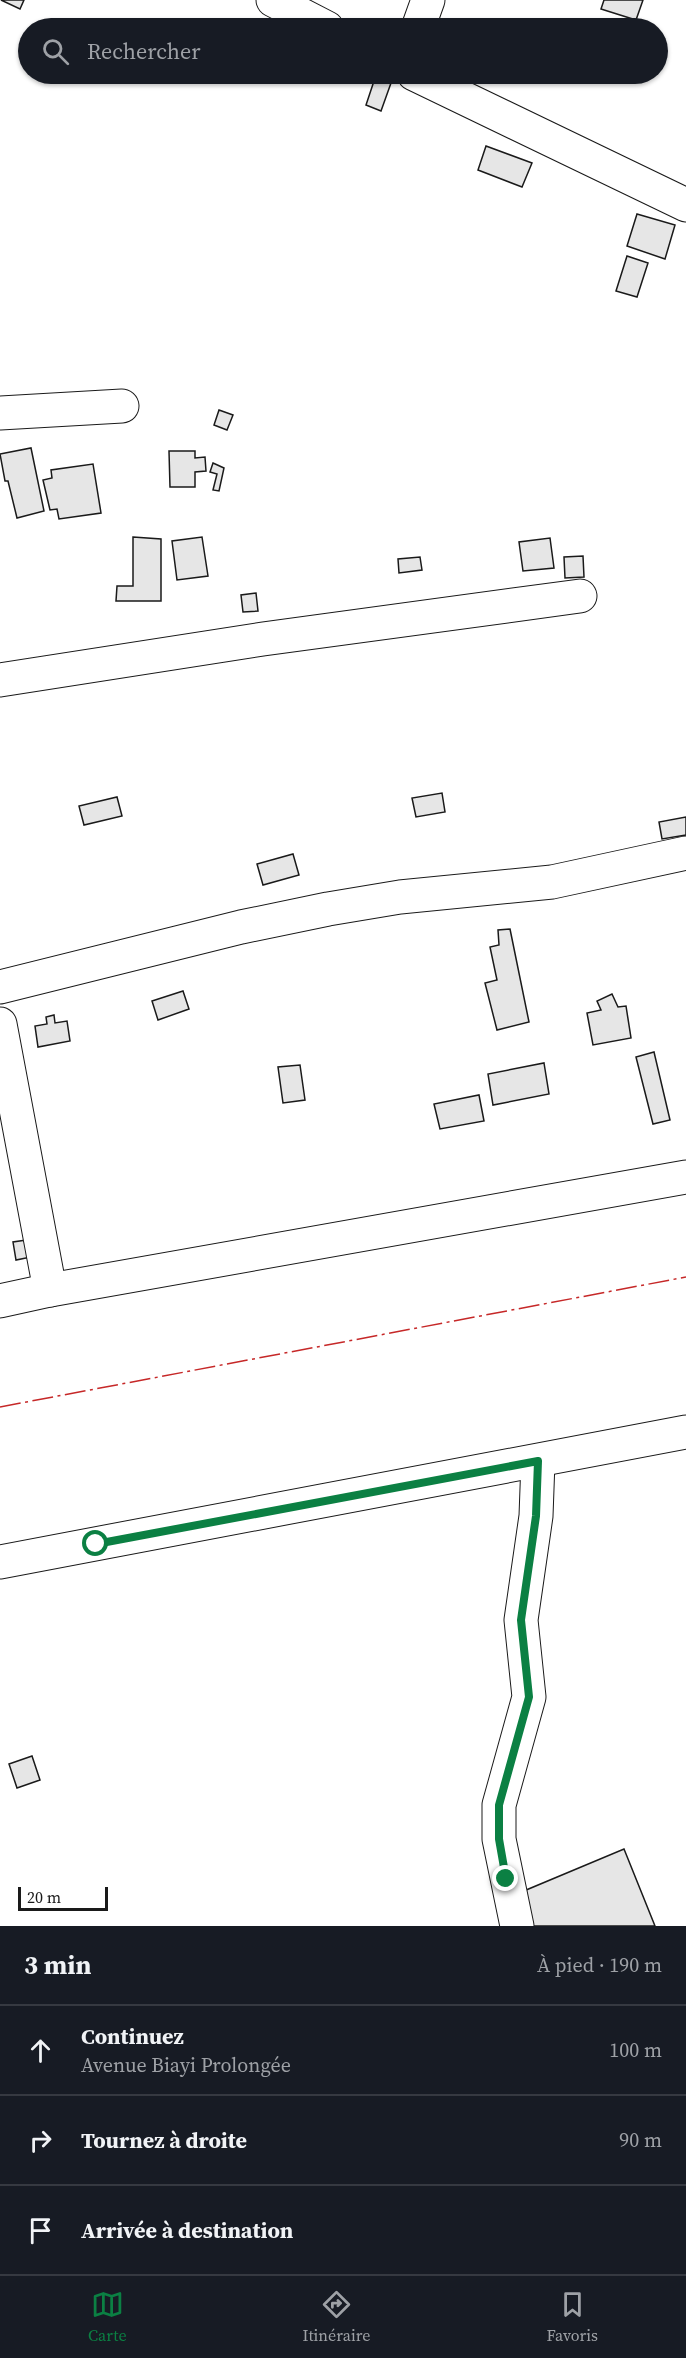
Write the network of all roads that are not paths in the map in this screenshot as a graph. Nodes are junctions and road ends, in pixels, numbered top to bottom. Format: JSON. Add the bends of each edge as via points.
{"nodes":[{"id":1,"x":273,"y":0,"type":"edge"},
{"id":2,"x":428,"y":0,"type":"edge"},
{"id":3,"x":308,"y":18,"type":"edge"},
{"id":4,"x":422,"y":18,"type":"edge"},
{"id":5,"x":435,"y":84,"type":"edge"},
{"id":6,"x":686,"y":205,"type":"edge"},
{"id":7,"x":122,"y":406,"type":"dead end"},
{"id":8,"x":0,"y":413,"type":"edge"},
{"id":9,"x":580,"y":596,"type":"dead end"},
{"id":10,"x":0,"y":680,"type":"edge"},
{"id":11,"x":686,"y":853,"type":"edge"},
{"id":12,"x":0,"y":987,"type":"edge"},
{"id":13,"x":0,"y":1024,"type":"edge"},
{"id":14,"x":686,"y":1177,"type":"edge"},
{"id":15,"x":50,"y":1290,"type":"junction"},
{"id":16,"x":0,"y":1301,"type":"edge"},
{"id":17,"x":686,"y":1432,"type":"edge"},
{"id":18,"x":538,"y":1461,"type":"junction"},
{"id":19,"x":0,"y":1562,"type":"edge"},
{"id":20,"x":517,"y":1926,"type":"edge"}],
"edges":[{"from":1,"to":3,"type":"street"},
{"from":2,"to":4,"type":"street"},
{"from":5,"to":6,"type":"street"},
{"from":7,"to":8,"type":"street"},
{"from":9,"to":10,"type":"street"},
{"from":11,"to":12,"type":"street","via":[[552,882],[400,897],[328,909]]},
{"from":13,"to":15,"type":"street"},
{"from":14,"to":15,"type":"street"},
{"from":15,"to":16,"type":"street"},
{"from":17,"to":18,"type":"street"},
{"from":18,"to":19,"type":"street"},
{"from":18,"to":20,"type":"street","via":[[536,1516],[521,1620],[529,1697],[499,1805],[499,1839]]}]}
